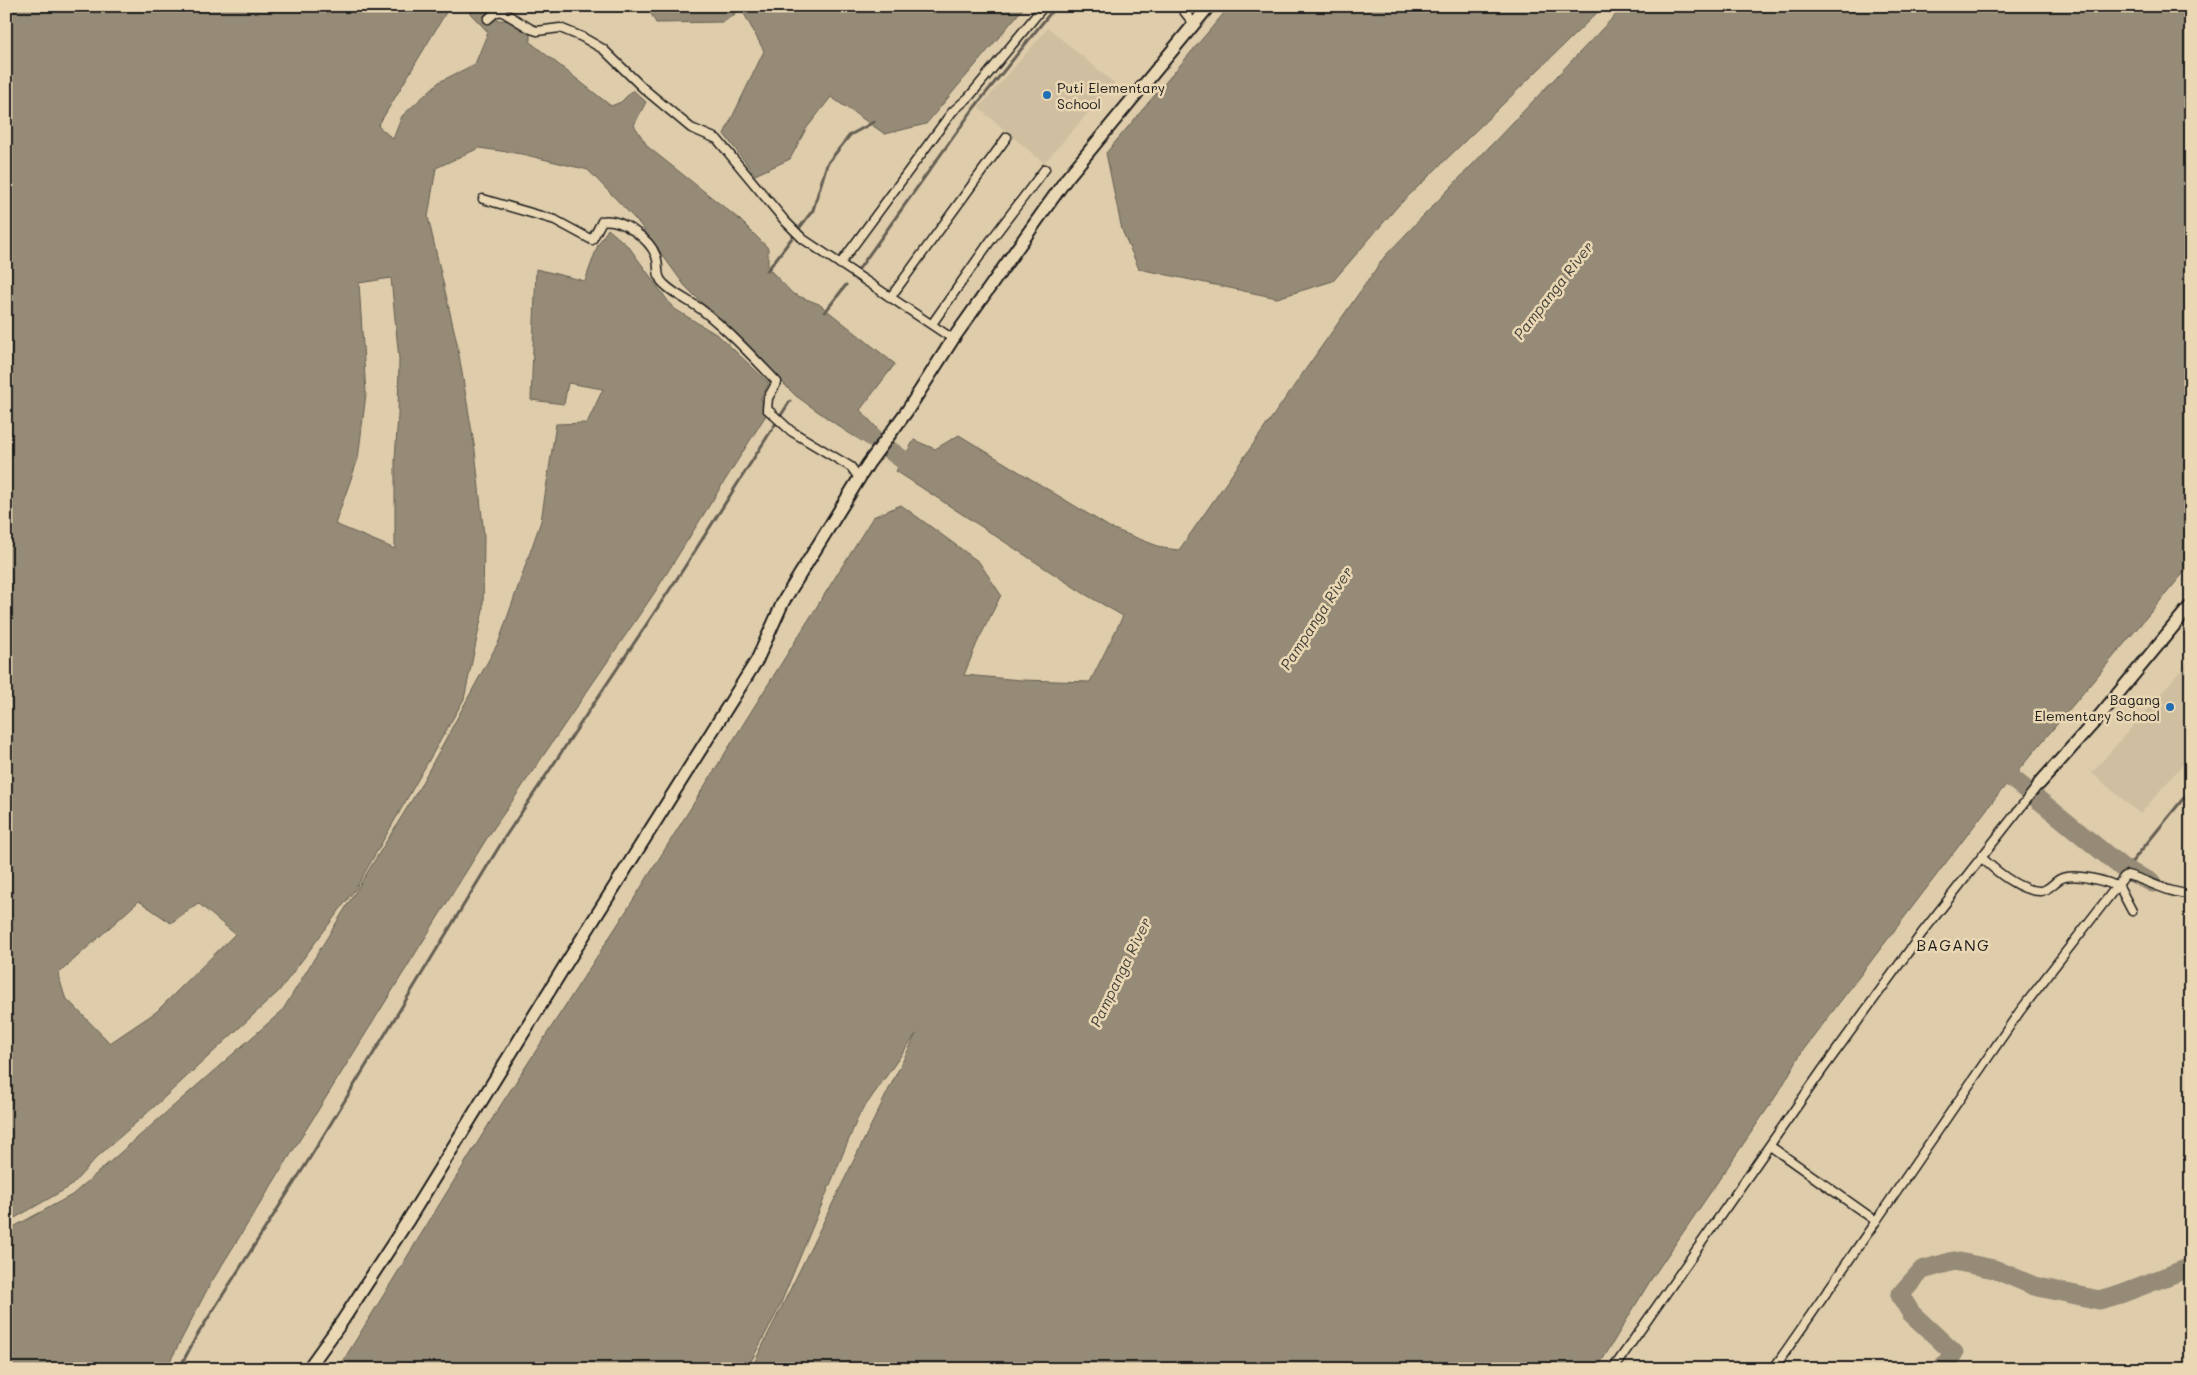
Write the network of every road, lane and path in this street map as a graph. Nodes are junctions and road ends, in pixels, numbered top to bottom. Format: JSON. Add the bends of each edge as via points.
{"nodes":[{"id":1,"x":1044,"y":6,"type":"edge"},
{"id":2,"x":1180,"y":6,"type":"edge"},
{"id":3,"x":1209,"y":6,"type":"edge"},
{"id":4,"x":488,"y":19,"type":"dead end"},
{"id":5,"x":1194,"y":24,"type":"junction"},
{"id":6,"x":1007,"y":137,"type":"dead end"},
{"id":7,"x":1045,"y":169,"type":"dead end"},
{"id":8,"x":482,"y":199,"type":"dead end"},
{"id":9,"x":840,"y":264,"type":"junction"},
{"id":10,"x":890,"y":298,"type":"junction"},
{"id":11,"x":932,"y":324,"type":"junction"},
{"id":12,"x":952,"y":339,"type":"junction"},
{"id":13,"x":859,"y":478,"type":"junction"},
{"id":14,"x":2191,"y":605,"type":"edge"},
{"id":15,"x":2039,"y":784,"type":"joint"},
{"id":16,"x":1982,"y":858,"type":"junction"},
{"id":17,"x":2117,"y":886,"type":"junction"},
{"id":18,"x":2191,"y":894,"type":"edge"},
{"id":19,"x":2132,"y":911,"type":"dead end"},
{"id":20,"x":1770,"y":1146,"type":"junction"},
{"id":21,"x":1870,"y":1218,"type":"junction"},
{"id":22,"x":1774,"y":1368,"type":"edge"},
{"id":23,"x":308,"y":1369,"type":"edge"},
{"id":24,"x":1613,"y":1369,"type":"edge"}],
"edges":[{"from":1,"to":9,"type":"street","via":[[952,112]]},
{"from":2,"to":5,"type":"street"},
{"from":3,"to":5,"type":"street"},
{"from":4,"to":9,"type":"street","via":[[501,11],[537,31],[560,28],[602,49],[692,128],[717,139],[785,221],[803,239]]},
{"from":5,"to":12,"type":"street","via":[[1067,178]]},
{"from":6,"to":10,"type":"street"},
{"from":7,"to":11,"type":"street"},
{"from":8,"to":13,"type":"street","via":[[555,220],[592,240],[602,221],[610,219],[624,224],[656,255],[658,276],[664,284],[702,310],[777,382],[768,398],[767,409],[792,431],[851,467]]},
{"from":9,"to":10,"type":"street"},
{"from":10,"to":11,"type":"street"},
{"from":11,"to":12,"type":"street"},
{"from":12,"to":13,"type":"street","via":[[907,411]]},
{"from":13,"to":23,"type":"street","via":[[783,602],[751,668],[407,1222]]},
{"from":14,"to":15,"type":"street"},
{"from":15,"to":16,"type":"street"},
{"from":16,"to":17,"type":"street","via":[[2002,876],[2032,890],[2044,890],[2068,877],[2102,880]]},
{"from":16,"to":20,"type":"street","via":[[1922,934]]},
{"from":17,"to":18,"type":"street","via":[[2127,875],[2182,894]]},
{"from":17,"to":19,"type":"street"},
{"from":17,"to":21,"type":"street","via":[[2072,941]]},
{"from":20,"to":21,"type":"street"},
{"from":20,"to":24,"type":"street"},
{"from":21,"to":22,"type":"street"}]}
